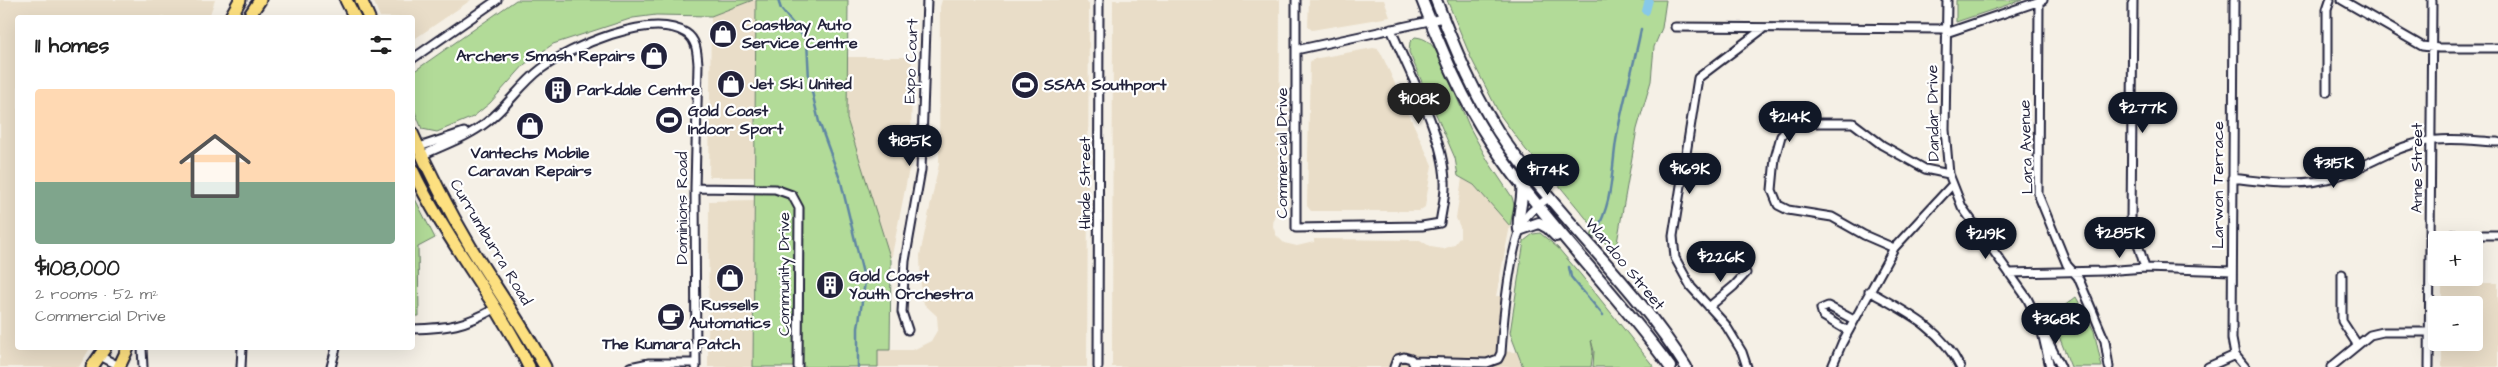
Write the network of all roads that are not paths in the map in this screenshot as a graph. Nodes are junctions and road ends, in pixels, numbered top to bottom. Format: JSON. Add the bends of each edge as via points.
{"nodes":[{"id":1,"x":240,"y":0,"type":"edge"},
{"id":2,"x":260,"y":0,"type":"edge"},
{"id":3,"x":346,"y":0,"type":"edge"},
{"id":4,"x":361,"y":0,"type":"edge"},
{"id":5,"x":497,"y":0,"type":"edge"},
{"id":6,"x":927,"y":0,"type":"edge"},
{"id":7,"x":1099,"y":0,"type":"edge"},
{"id":8,"x":1296,"y":0,"type":"edge"},
{"id":9,"x":1422,"y":0,"type":"edge"},
{"id":10,"x":1436,"y":0,"type":"edge"},
{"id":11,"x":1947,"y":0,"type":"edge"},
{"id":12,"x":2133,"y":0,"type":"edge"},
{"id":13,"x":2234,"y":0,"type":"edge"},
{"id":14,"x":2330,"y":0,"type":"edge"},
{"id":15,"x":2342,"y":0,"type":"edge"},
{"id":16,"x":2432,"y":0,"type":"edge"},
{"id":17,"x":2041,"y":1,"type":"edge"},
{"id":18,"x":232,"y":15,"type":"edge"},
{"id":19,"x":250,"y":15,"type":"edge"},
{"id":20,"x":353,"y":15,"type":"edge"},
{"id":21,"x":368,"y":15,"type":"edge"},
{"id":22,"x":1443,"y":18,"type":"junction"},
{"id":23,"x":1430,"y":21,"type":"junction"},
{"id":24,"x":1675,"y":27,"type":"dead end"},
{"id":25,"x":1764,"y":28,"type":"junction"},
{"id":26,"x":1391,"y":29,"type":"junction"},
{"id":27,"x":1947,"y":31,"type":"junction"},
{"id":28,"x":2431,"y":48,"type":"junction"},
{"id":29,"x":2498,"y":48,"type":"edge"},
{"id":30,"x":1296,"y":50,"type":"junction"},
{"id":31,"x":416,"y":53,"type":"edge"},
{"id":32,"x":2326,"y":92,"type":"dead end"},
{"id":33,"x":2431,"y":140,"type":"junction"},
{"id":34,"x":2498,"y":142,"type":"edge"},
{"id":35,"x":417,"y":154,"type":"edge"},
{"id":36,"x":1949,"y":174,"type":"junction"},
{"id":37,"x":415,"y":175,"type":"edge"},
{"id":38,"x":2232,"y":178,"type":"junction"},
{"id":39,"x":1522,"y":185,"type":"junction"},
{"id":40,"x":1952,"y":185,"type":"junction"},
{"id":41,"x":695,"y":188,"type":"junction"},
{"id":42,"x":1550,"y":197,"type":"junction"},
{"id":43,"x":1539,"y":205,"type":"junction"},
{"id":44,"x":1520,"y":230,"type":"junction"},
{"id":45,"x":2431,"y":231,"type":"edge"},
{"id":46,"x":2483,"y":235,"type":"edge"},
{"id":47,"x":2498,"y":235,"type":"edge"},
{"id":48,"x":1571,"y":245,"type":"junction"},
{"id":49,"x":1894,"y":248,"type":"junction"},
{"id":50,"x":2145,"y":268,"type":"junction"},
{"id":51,"x":2232,"y":271,"type":"junction"},
{"id":52,"x":2074,"y":272,"type":"junction"},
{"id":53,"x":1746,"y":273,"type":"dead end"},
{"id":54,"x":2009,"y":273,"type":"junction"},
{"id":55,"x":2342,"y":274,"type":"dead end"},
{"id":56,"x":1870,"y":291,"type":"junction"},
{"id":57,"x":1709,"y":307,"type":"junction"},
{"id":58,"x":496,"y":308,"type":"junction"},
{"id":59,"x":1854,"y":320,"type":"junction"},
{"id":60,"x":2041,"y":326,"type":"junction"},
{"id":61,"x":415,"y":329,"type":"edge"},
{"id":62,"x":908,"y":330,"type":"dead end"},
{"id":63,"x":1848,"y":331,"type":"junction"},
{"id":64,"x":2428,"y":332,"type":"edge"},
{"id":65,"x":2357,"y":344,"type":"junction"},
{"id":66,"x":127,"y":350,"type":"edge"},
{"id":67,"x":142,"y":350,"type":"edge"},
{"id":68,"x":242,"y":350,"type":"edge"},
{"id":69,"x":335,"y":350,"type":"edge"},
{"id":70,"x":2429,"y":351,"type":"edge"},
{"id":71,"x":102,"y":352,"type":"edge"},
{"id":72,"x":2235,"y":355,"type":"junction"},
{"id":73,"x":1414,"y":364,"type":"edge"},
{"id":74,"x":696,"y":365,"type":"edge"},
{"id":75,"x":796,"y":366,"type":"edge"},
{"id":76,"x":92,"y":367,"type":"edge"},
{"id":77,"x":120,"y":367,"type":"edge"},
{"id":78,"x":143,"y":367,"type":"edge"},
{"id":79,"x":241,"y":367,"type":"edge"},
{"id":80,"x":331,"y":367,"type":"edge"},
{"id":81,"x":528,"y":367,"type":"edge"},
{"id":82,"x":545,"y":367,"type":"edge"},
{"id":83,"x":630,"y":367,"type":"edge"},
{"id":84,"x":1098,"y":367,"type":"edge"},
{"id":85,"x":1394,"y":367,"type":"edge"},
{"id":86,"x":1670,"y":367,"type":"edge"},
{"id":87,"x":1686,"y":367,"type":"edge"},
{"id":88,"x":1747,"y":367,"type":"edge"},
{"id":89,"x":1832,"y":367,"type":"edge"},
{"id":90,"x":1960,"y":367,"type":"edge"},
{"id":91,"x":2050,"y":367,"type":"edge"},
{"id":92,"x":2061,"y":367,"type":"edge"},
{"id":93,"x":2109,"y":367,"type":"edge"},
{"id":94,"x":2208,"y":367,"type":"edge"},
{"id":95,"x":2245,"y":367,"type":"edge"},
{"id":96,"x":2331,"y":367,"type":"edge"},
{"id":97,"x":2429,"y":367,"type":"edge"}],
"edges":[{"from":1,"to":18,"type":"main road"},
{"from":2,"to":19,"type":"main road"},
{"from":3,"to":20,"type":"main road"},
{"from":4,"to":21,"type":"main road"},
{"from":5,"to":31,"type":"street","via":[[474,19]]},
{"from":6,"to":62,"type":"street","name":"Expo Court","via":[[921,170],[905,261],[902,312]]},
{"from":7,"to":84,"type":"street","name":"Hinde Street"},
{"from":8,"to":30,"type":"street","name":"Commercial Drive"},
{"from":9,"to":23,"type":"main road","name":"Wardoo Street"},
{"from":10,"to":22,"type":"main road","name":"Wardoo Street"},
{"from":11,"to":27,"type":"street","name":"Dandar Drive"},
{"from":12,"to":50,"type":"street","via":[[2130,220]]},
{"from":13,"to":38,"type":"street","name":"Larwon Terrace"},
{"from":14,"to":32,"type":"street","via":[[2327,9]]},
{"from":15,"to":28,"type":"street","via":[[2411,41]]},
{"from":16,"to":28,"type":"street","name":"Anne Street"},
{"from":17,"to":27,"type":"street"},
{"from":17,"to":52,"type":"street","name":"Lara Avenue","via":[[2038,194],[2067,265]]},
{"from":22,"to":23,"type":"street"},
{"from":22,"to":42,"type":"main road","name":"Wardoo Street","via":[[1494,124]]},
{"from":23,"to":26,"type":"street"},
{"from":23,"to":39,"type":"main road","name":"Wardoo Street","via":[[1478,120]]},
{"from":24,"to":25,"type":"street"},
{"from":25,"to":27,"type":"street"},
{"from":25,"to":57,"type":"street","via":[[1698,78],[1672,236],[1675,258],[1691,287]]},
{"from":26,"to":30,"type":"street"},
{"from":26,"to":30,"type":"street","name":"Commercial Drive","via":[[1443,160],[1445,182],[1440,223],[1296,228]]},
{"from":27,"to":36,"type":"street","name":"Dandar Drive","via":[[1945,130]]},
{"from":28,"to":29,"type":"street"},
{"from":28,"to":33,"type":"street","name":"Anne Street"},
{"from":33,"to":34,"type":"street"},
{"from":33,"to":38,"type":"street","via":[[2399,149],[2317,182]]},
{"from":33,"to":45,"type":"street","name":"Anne Street"},
{"from":35,"to":41,"type":"street","name":"Dominions Road","via":[[481,126],[541,68],[564,56],[620,31],[673,28],[687,34],[696,48]]},
{"from":35,"to":82,"type":"main road","name":"Currumburra Road","via":[[461,230],[521,322]]},
{"from":36,"to":40,"type":"street","name":"Dandar Drive"},
{"from":36,"to":49,"type":"street","via":[[1925,169],[1852,124],[1793,123],[1780,136],[1772,190],[1778,205],[1788,210],[1832,217]]},
{"from":37,"to":58,"type":"main road","name":"Currumburra Road","via":[[439,221]]},
{"from":38,"to":51,"type":"street","name":"Larwon Terrace"},
{"from":39,"to":43,"type":"main road","name":"Wardoo Street"},
{"from":39,"to":44,"type":"main road","via":[[1518,218]]},
{"from":40,"to":49,"type":"street"},
{"from":40,"to":54,"type":"street","name":"Dandar Drive","via":[[1967,215]]},
{"from":41,"to":74,"type":"street","name":"Dominions Road"},
{"from":41,"to":75,"type":"street","name":"Community Drive","via":[[775,189],[792,195],[799,208]]},
{"from":42,"to":43,"type":"street"},
{"from":42,"to":87,"type":"main road","name":"Wardoo Street","via":[[1656,324]]},
{"from":43,"to":44,"type":"street","via":[[1529,214]]},
{"from":43,"to":48,"type":"main road","name":"Wardoo Street"},
{"from":44,"to":48,"type":"main road","via":[[1539,223],[1561,242]]},
{"from":44,"to":73,"type":"street","via":[[1498,359],[1487,363]]},
{"from":46,"to":47,"type":"street"},
{"from":48,"to":86,"type":"main road","name":"Wardoo Street"},
{"from":49,"to":56,"type":"street"},
{"from":50,"to":51,"type":"street"},
{"from":50,"to":52,"type":"street"},
{"from":51,"to":72,"type":"street","name":"Larwon Terrace"},
{"from":52,"to":54,"type":"street"},
{"from":52,"to":93,"type":"street","name":"Lara Avenue","via":[[2105,341]]},
{"from":53,"to":57,"type":"street"},
{"from":54,"to":60,"type":"street","name":"Dandar Drive"},
{"from":55,"to":65,"type":"street","via":[[2342,321]]},
{"from":56,"to":59,"type":"street"},
{"from":56,"to":90,"type":"street","via":[[1926,324],[1950,350]]},
{"from":57,"to":88,"type":"street","via":[[1725,324]]},
{"from":58,"to":61,"type":"street","via":[[470,322]]},
{"from":58,"to":81,"type":"main road","name":"Currumburra Road"},
{"from":59,"to":63,"type":"street"},
{"from":59,"to":63,"type":"street","via":[[1828,306],[1821,309],[1822,316]]},
{"from":60,"to":91,"type":"street"},
{"from":60,"to":92,"type":"street"},
{"from":63,"to":89,"type":"street"},
{"from":64,"to":65,"type":"street","via":[[2377,333]]},
{"from":65,"to":96,"type":"street"},
{"from":66,"to":77,"type":"main road"},
{"from":67,"to":78,"type":"street"},
{"from":68,"to":79,"type":"street"},
{"from":69,"to":80,"type":"street"},
{"from":70,"to":97,"type":"street","name":"Anne Street"},
{"from":71,"to":76,"type":"main road"},
{"from":71,"to":77,"type":"street"},
{"from":72,"to":94,"type":"street"},
{"from":72,"to":95,"type":"street"},
{"from":73,"to":85,"type":"street","via":[[1407,357],[1402,357]]},
{"from":74,"to":83,"type":"street","via":[[649,363]]}]}
